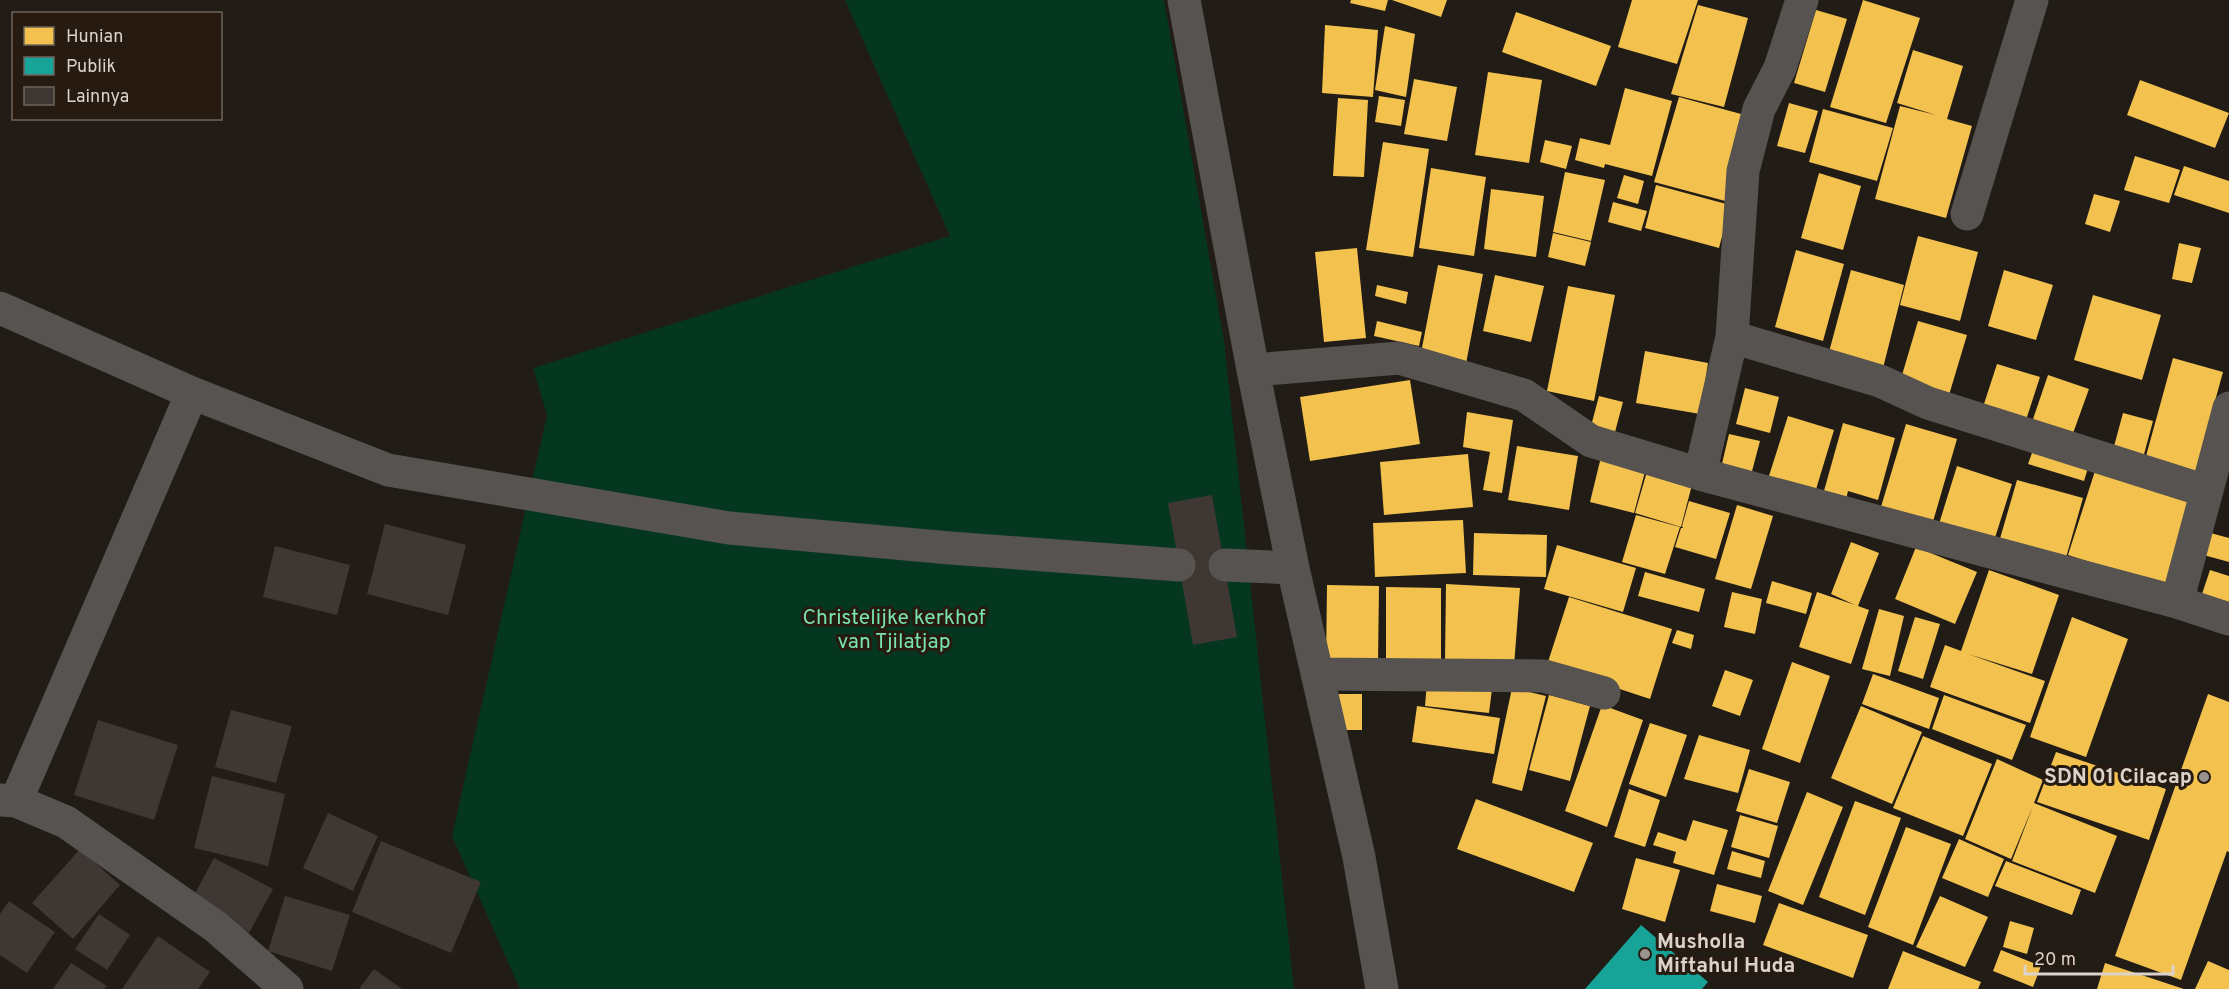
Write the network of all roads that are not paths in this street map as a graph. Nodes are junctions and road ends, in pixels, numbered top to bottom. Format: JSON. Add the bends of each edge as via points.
{"nodes":[{"id":1,"x":1184,"y":0,"type":"edge"},
{"id":2,"x":1802,"y":0,"type":"edge"},
{"id":3,"x":2032,"y":0,"type":"edge"},
{"id":4,"x":1967,"y":214,"type":"dead end"},
{"id":5,"x":0,"y":308,"type":"edge"},
{"id":6,"x":1732,"y":337,"type":"junction"},
{"id":7,"x":1252,"y":370,"type":"junction"},
{"id":8,"x":192,"y":393,"type":"junction"},
{"id":9,"x":2229,"y":408,"type":"edge"},
{"id":10,"x":1700,"y":474,"type":"junction"},
{"id":11,"x":2206,"y":491,"type":"junction"},
{"id":12,"x":1179,"y":565,"type":"tunnel mouth"},
{"id":13,"x":1225,"y":566,"type":"tunnel mouth"},
{"id":14,"x":1293,"y":568,"type":"junction"},
{"id":15,"x":2177,"y":602,"type":"junction"},
{"id":16,"x":2229,"y":619,"type":"edge"},
{"id":17,"x":1317,"y":674,"type":"junction"},
{"id":18,"x":1604,"y":693,"type":"dead end"},
{"id":19,"x":8,"y":801,"type":"edge"},
{"id":20,"x":287,"y":989,"type":"edge"},
{"id":21,"x":1382,"y":989,"type":"edge"}],
"edges":[{"from":1,"to":7,"type":"street"},
{"from":2,"to":6,"type":"street","via":[[1780,68],[1759,109],[1743,171]]},
{"from":3,"to":4,"type":"street"},
{"from":5,"to":8,"type":"street"},
{"from":6,"to":10,"type":"street"},
{"from":6,"to":11,"type":"street","via":[[1880,381],[1929,404]]},
{"from":7,"to":10,"type":"street","via":[[1398,358],[1524,395],[1591,441]]},
{"from":7,"to":14,"type":"street"},
{"from":8,"to":12,"type":"street","via":[[388,470],[729,528]]},
{"from":8,"to":19,"type":"street"},
{"from":9,"to":11,"type":"street"},
{"from":10,"to":15,"type":"street"},
{"from":11,"to":15,"type":"street"},
{"from":13,"to":14,"type":"street"},
{"from":14,"to":17,"type":"street"},
{"from":15,"to":16,"type":"street"},
{"from":17,"to":18,"type":"street","via":[[1544,676]]},
{"from":17,"to":21,"type":"street","via":[[1359,857]]},
{"from":19,"to":20,"type":"street","via":[[66,822],[216,927]]}]}
